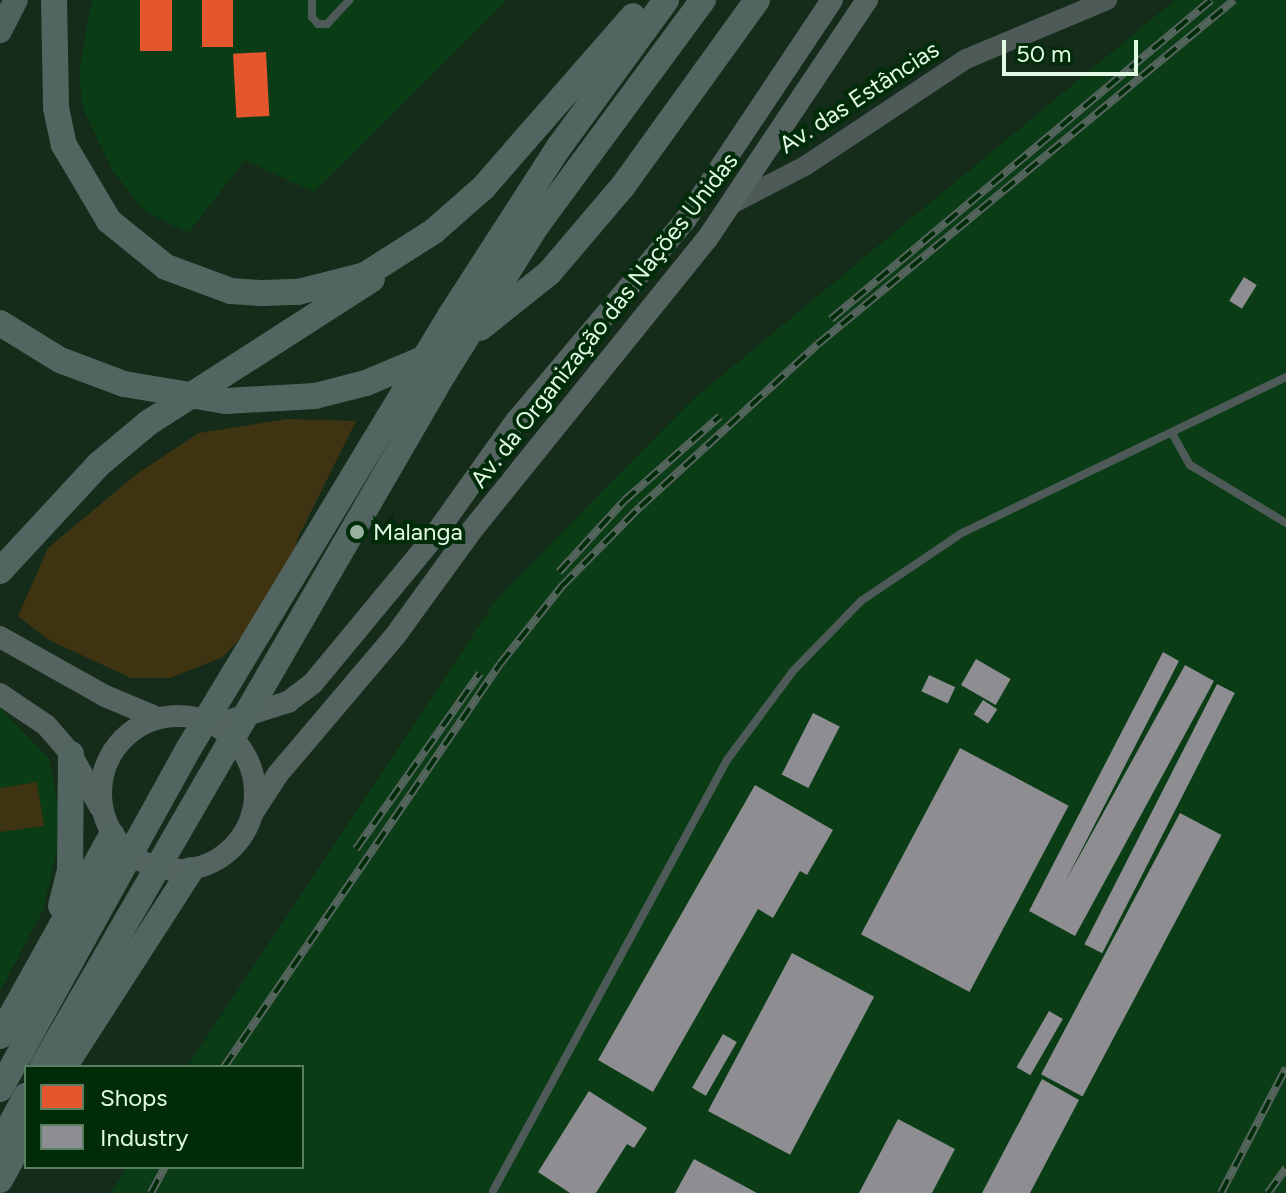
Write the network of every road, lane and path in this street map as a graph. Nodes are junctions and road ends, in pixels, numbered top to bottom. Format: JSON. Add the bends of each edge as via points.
{"nodes":[{"id":1,"x":16,"y":0,"type":"edge"},
{"id":2,"x":54,"y":0,"type":"edge"},
{"id":3,"x":312,"y":0,"type":"edge"},
{"id":4,"x":349,"y":0,"type":"edge"},
{"id":5,"x":646,"y":0,"type":"edge"},
{"id":6,"x":666,"y":0,"type":"edge"},
{"id":7,"x":703,"y":0,"type":"edge"},
{"id":8,"x":757,"y":0,"type":"edge"},
{"id":9,"x":832,"y":0,"type":"edge"},
{"id":10,"x":867,"y":0,"type":"edge"},
{"id":11,"x":1107,"y":0,"type":"edge"},
{"id":12,"x":0,"y":31,"type":"edge"},
{"id":13,"x":730,"y":205,"type":"junction"},
{"id":14,"x":397,"y":256,"type":"junction"},
{"id":15,"x":0,"y":323,"type":"edge"},
{"id":16,"x":1286,"y":377,"type":"edge"},
{"id":17,"x":1172,"y":433,"type":"junction"},
{"id":18,"x":374,"y":467,"type":"junction"},
{"id":19,"x":1286,"y":523,"type":"edge"},
{"id":20,"x":0,"y":571,"type":"edge"},
{"id":21,"x":0,"y":637,"type":"edge"},
{"id":22,"x":0,"y":694,"type":"edge"},
{"id":23,"x":153,"y":716,"type":"junction"},
{"id":24,"x":215,"y":725,"type":"junction"},
{"id":25,"x":71,"y":754,"type":"junction"},
{"id":26,"x":101,"y":808,"type":"junction"},
{"id":27,"x":252,"y":814,"type":"junction"},
{"id":28,"x":112,"y":835,"type":"junction"},
{"id":29,"x":191,"y":870,"type":"junction"},
{"id":30,"x":53,"y":932,"type":"junction"},
{"id":31,"x":0,"y":1036,"type":"edge"},
{"id":32,"x":53,"y":1060,"type":"edge"},
{"id":33,"x":0,"y":1089,"type":"edge"},
{"id":34,"x":24,"y":1100,"type":"edge"},
{"id":35,"x":24,"y":1137,"type":"edge"},
{"id":36,"x":0,"y":1144,"type":"edge"},
{"id":37,"x":0,"y":1180,"type":"edge"},
{"id":38,"x":493,"y":1191,"type":"edge"}],
"edges":[{"from":1,"to":12,"type":"main road"},
{"from":2,"to":14,"type":"highway","via":[[56,108],[64,145],[82,182],[128,239],[166,267],[231,291],[298,292],[365,275]]},
{"from":3,"to":4,"type":"lane","via":[[312,17],[318,24],[327,24]]},
{"from":5,"to":14,"type":"highway","via":[[483,188]]},
{"from":6,"to":18,"type":"highway","via":[[559,147]]},
{"from":7,"to":18,"type":"highway","via":[[537,225]]},
{"from":8,"to":15,"type":"highway","via":[[623,186],[549,273],[456,344],[405,368],[315,396],[212,400],[111,380],[60,360]]},
{"from":9,"to":24,"type":"main road","name":"Av. da Organização das Nações Unidas","via":[[686,219],[516,421],[432,539],[313,683],[288,702]]},
{"from":10,"to":13,"type":"main road","name":"Av. da Organização das Nações Unidas"},
{"from":11,"to":13,"type":"street","name":"Av. das Estâncias","via":[[966,59],[805,166]]},
{"from":13,"to":27,"type":"main road","name":"Av. da Organização das Nações Unidas","via":[[472,530],[421,603],[278,774]]},
{"from":14,"to":20,"type":"highway","via":[[326,312],[148,423],[98,465]]},
{"from":16,"to":17,"type":"lane"},
{"from":17,"to":19,"type":"lane","via":[[1190,465]]},
{"from":17,"to":38,"type":"lane","via":[[962,533],[861,601],[793,671],[727,760]]},
{"from":18,"to":32,"type":"highway"},
{"from":18,"to":33,"type":"highway","via":[[189,748]]},
{"from":21,"to":23,"type":"main road","via":[[105,696]]},
{"from":22,"to":25,"type":"main road","via":[[46,725]]},
{"from":23,"to":24,"type":"main road","via":[[183,716]]},
{"from":23,"to":26,"type":"main road","via":[[110,754],[101,780]]},
{"from":24,"to":27,"type":"main road","via":[[249,763]]},
{"from":25,"to":26,"type":"main road"},
{"from":25,"to":30,"type":"highway","via":[[70,870]]},
{"from":26,"to":28,"type":"main road"},
{"from":27,"to":29,"type":"main road","via":[[223,856]]},
{"from":28,"to":29,"type":"main road","via":[[139,860],[173,871]]},
{"from":28,"to":30,"type":"highway"},
{"from":29,"to":32,"type":"highway"},
{"from":30,"to":31,"type":"highway"},
{"from":34,"to":36,"type":"highway"},
{"from":35,"to":37,"type":"highway"}]}
